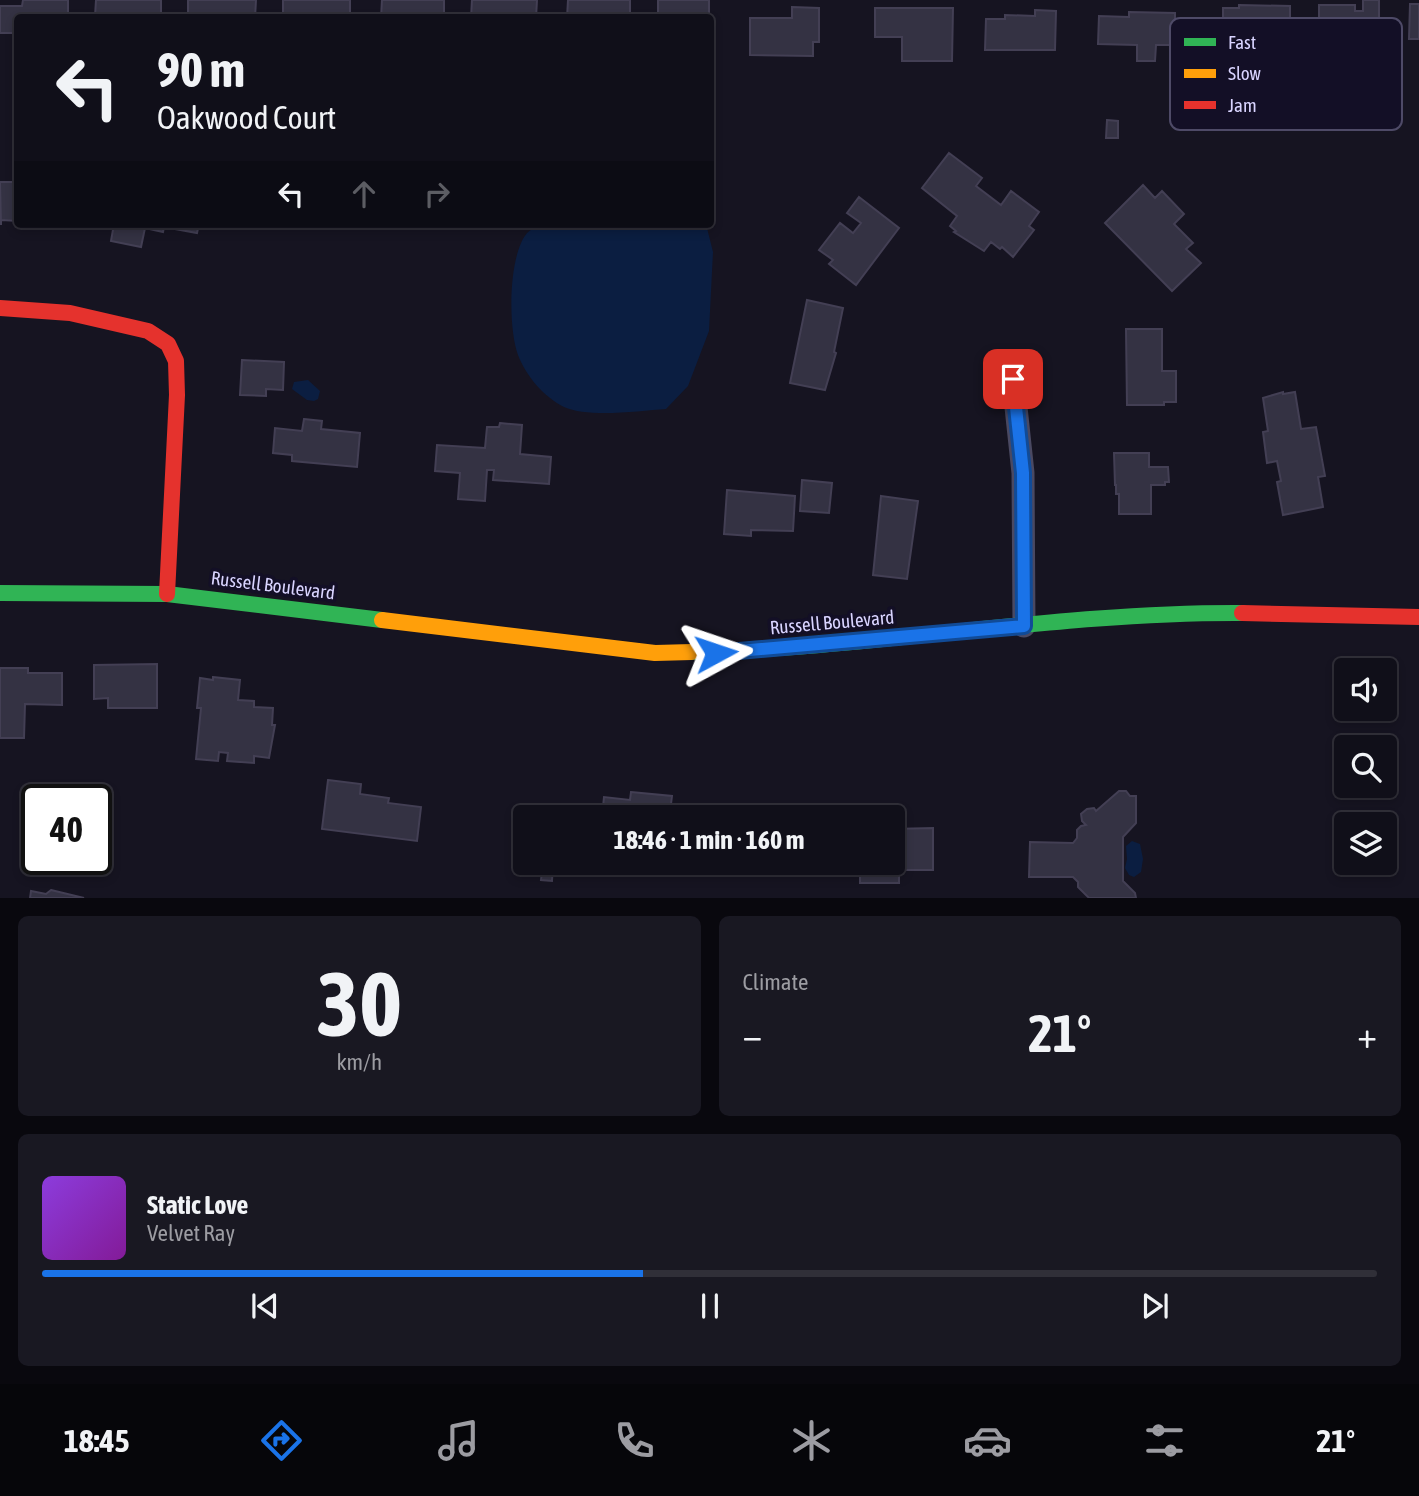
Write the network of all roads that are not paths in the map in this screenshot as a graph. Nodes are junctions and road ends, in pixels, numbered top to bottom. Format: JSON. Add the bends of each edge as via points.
{"nodes":[{"id":1,"x":0,"y":308,"type":"edge"},
{"id":2,"x":1013,"y":379,"type":"dead end"},
{"id":3,"x":0,"y":593,"type":"edge"},
{"id":4,"x":167,"y":594,"type":"junction"},
{"id":5,"x":1419,"y":617,"type":"edge"},
{"id":6,"x":1024,"y":626,"type":"junction"}],
"edges":[{"from":1,"to":4,"type":"street","via":[[70,313],[148,331],[169,344],[176,361],[177,395]]},
{"from":2,"to":6,"type":"street","via":[[1023,473]]},
{"from":3,"to":4,"type":"street","name":"Russell Boulevard"},
{"from":4,"to":6,"type":"street","name":"Russell Boulevard","via":[[655,653],[716,653]]},
{"from":5,"to":6,"type":"street","name":"Russell Boulevard","via":[[1195,613]]}]}
